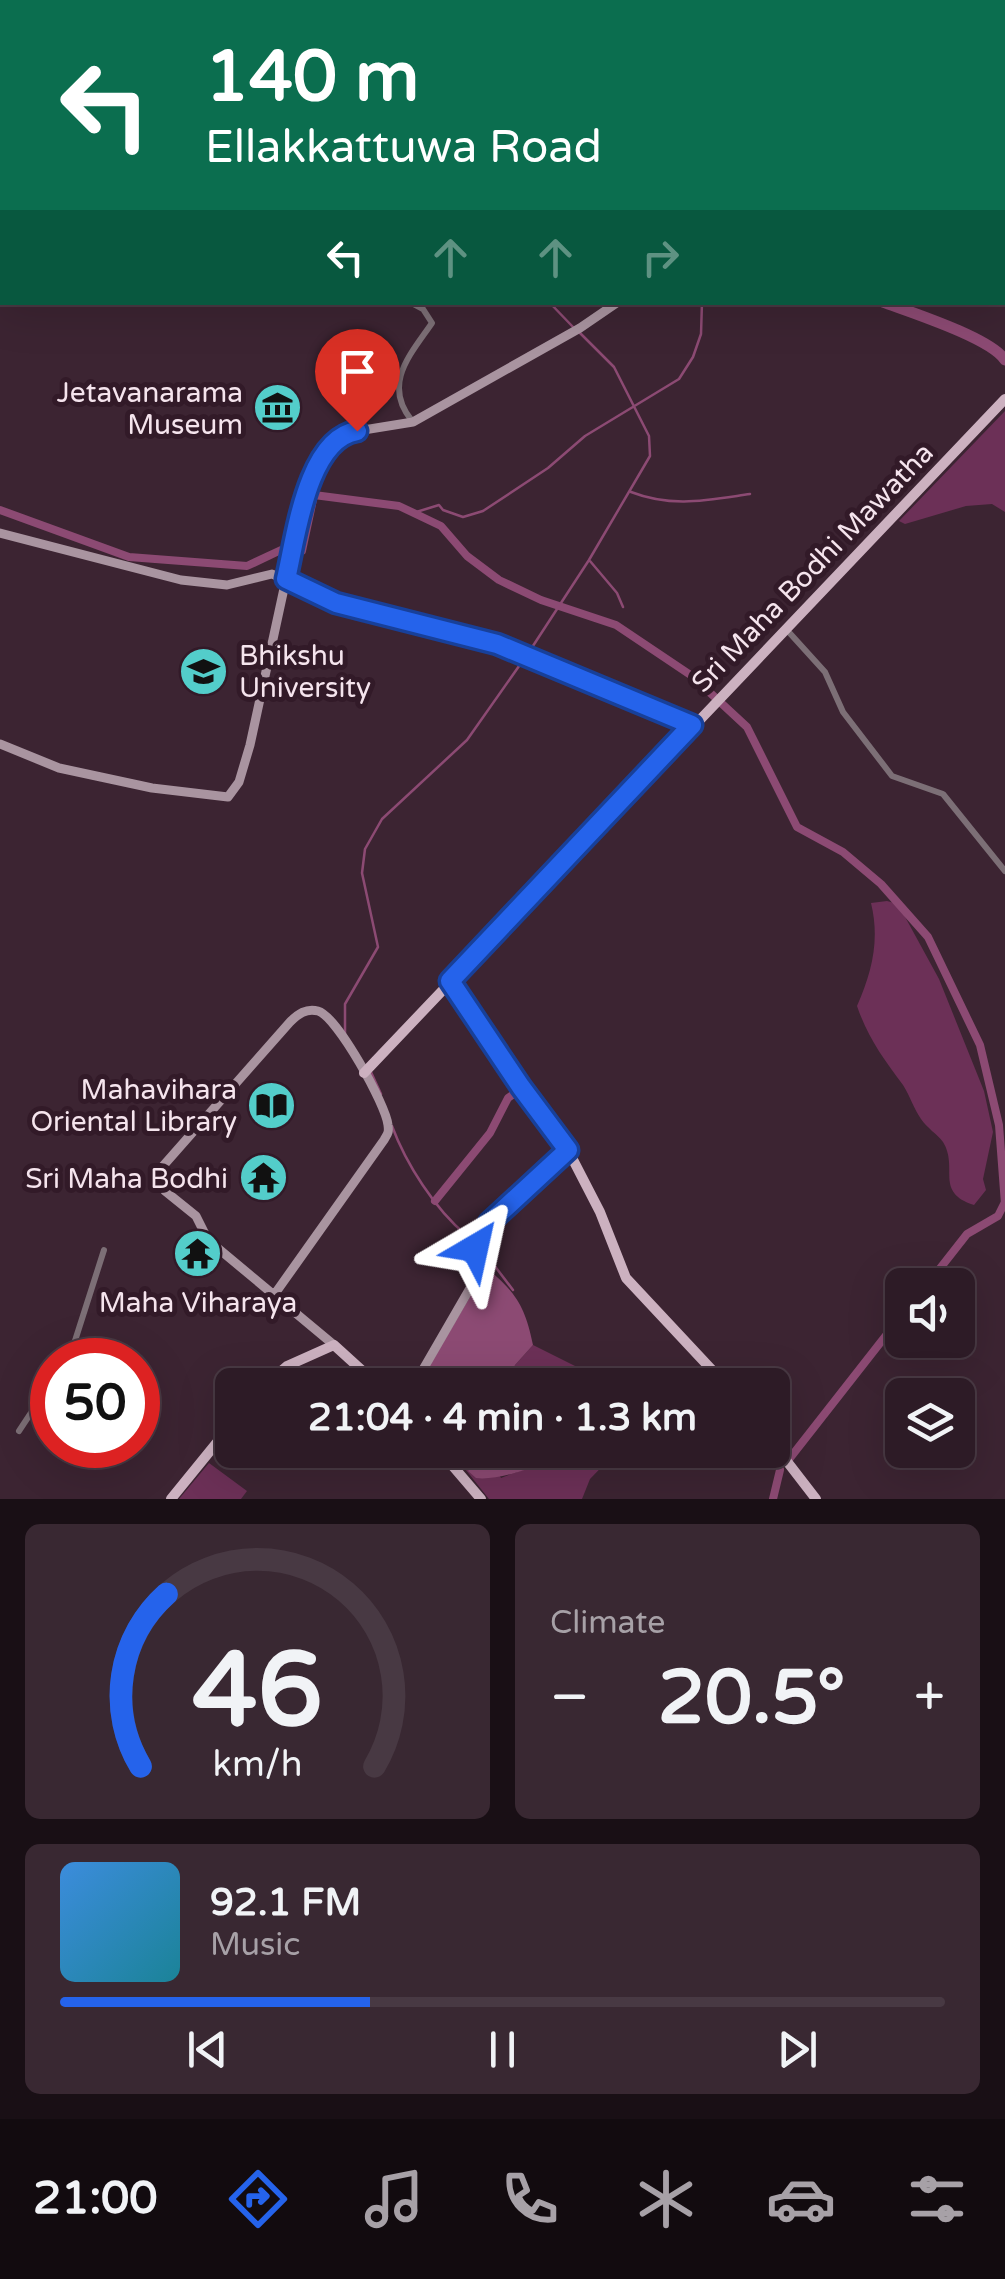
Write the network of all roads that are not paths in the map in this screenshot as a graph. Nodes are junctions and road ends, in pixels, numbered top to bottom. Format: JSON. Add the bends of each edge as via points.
{"nodes":[{"id":1,"x":416,"y":305,"type":"edge"},
{"id":2,"x":613,"y":305,"type":"edge"},
{"id":3,"x":1005,"y":400,"type":"edge"},
{"id":4,"x":413,"y":422,"type":"junction"},
{"id":5,"x":0,"y":533,"type":"edge"},
{"id":6,"x":287,"y":575,"type":"junction"},
{"id":7,"x":786,"y":628,"type":"junction"},
{"id":8,"x":692,"y":725,"type":"junction"},
{"id":9,"x":0,"y":744,"type":"edge"},
{"id":10,"x":1005,"y":871,"type":"edge"},
{"id":11,"x":450,"y":981,"type":"junction"},
{"id":12,"x":364,"y":1073,"type":"junction"},
{"id":13,"x":568,"y":1150,"type":"junction"},
{"id":14,"x":104,"y":1250,"type":"dead end"},
{"id":15,"x":271,"y":1292,"type":"junction"},
{"id":16,"x":76,"y":1338,"type":"edge"},
{"id":17,"x":334,"y":1345,"type":"junction"},
{"id":18,"x":285,"y":1368,"type":"edge"},
{"id":19,"x":359,"y":1368,"type":"edge"},
{"id":20,"x":424,"y":1368,"type":"edge"},
{"id":21,"x":710,"y":1368,"type":"edge"},
{"id":22,"x":30,"y":1414,"type":"edge"},
{"id":23,"x":19,"y":1431,"type":"dead end"},
{"id":24,"x":215,"y":1445,"type":"edge"},
{"id":25,"x":790,"y":1465,"type":"edge"},
{"id":26,"x":454,"y":1468,"type":"edge"},
{"id":27,"x":171,"y":1499,"type":"edge"},
{"id":28,"x":481,"y":1499,"type":"edge"},
{"id":29,"x":816,"y":1499,"type":"edge"}],
"edges":[{"from":1,"to":4,"type":"street","via":[[432,324],[402,367],[397,388]]},
{"from":2,"to":4,"type":"main road"},
{"from":3,"to":7,"type":"main road","name":"Sri Maha Bodhi Mawatha"},
{"from":4,"to":6,"type":"main road","via":[[346,433],[330,444],[312,482]]},
{"from":5,"to":6,"type":"main road","via":[[180,580],[227,585],[267,573]]},
{"from":6,"to":8,"type":"main road","via":[[336,603],[518,652]]},
{"from":6,"to":9,"type":"main road","via":[[250,745],[228,797],[59,768]]},
{"from":7,"to":8,"type":"main road","name":"Sri Maha Bodhi Mawatha"},
{"from":7,"to":10,"type":"street","via":[[824,672],[843,712],[892,776],[942,794]]},
{"from":8,"to":11,"type":"main road","name":"Sri Maha Bodhi Mawatha"},
{"from":11,"to":12,"type":"main road","name":"Sri Maha Bodhi Mawatha"},
{"from":11,"to":13,"type":"main road"},
{"from":12,"to":15,"type":"main road","via":[[386,1114],[388,1134]]},
{"from":12,"to":15,"type":"main road","via":[[329,1018],[318,1011],[298,1014],[160,1170],[161,1188],[196,1216],[208,1240]]},
{"from":13,"to":20,"type":"main road","via":[[489,1223],[476,1244],[471,1288]]},
{"from":13,"to":21,"type":"main road","via":[[626,1278]]},
{"from":14,"to":16,"type":"street"},
{"from":15,"to":17,"type":"main road"},
{"from":17,"to":18,"type":"main road"},
{"from":17,"to":19,"type":"main road"},
{"from":22,"to":23,"type":"street"},
{"from":24,"to":27,"type":"main road"},
{"from":25,"to":29,"type":"main road"},
{"from":26,"to":28,"type":"main road"}]}
